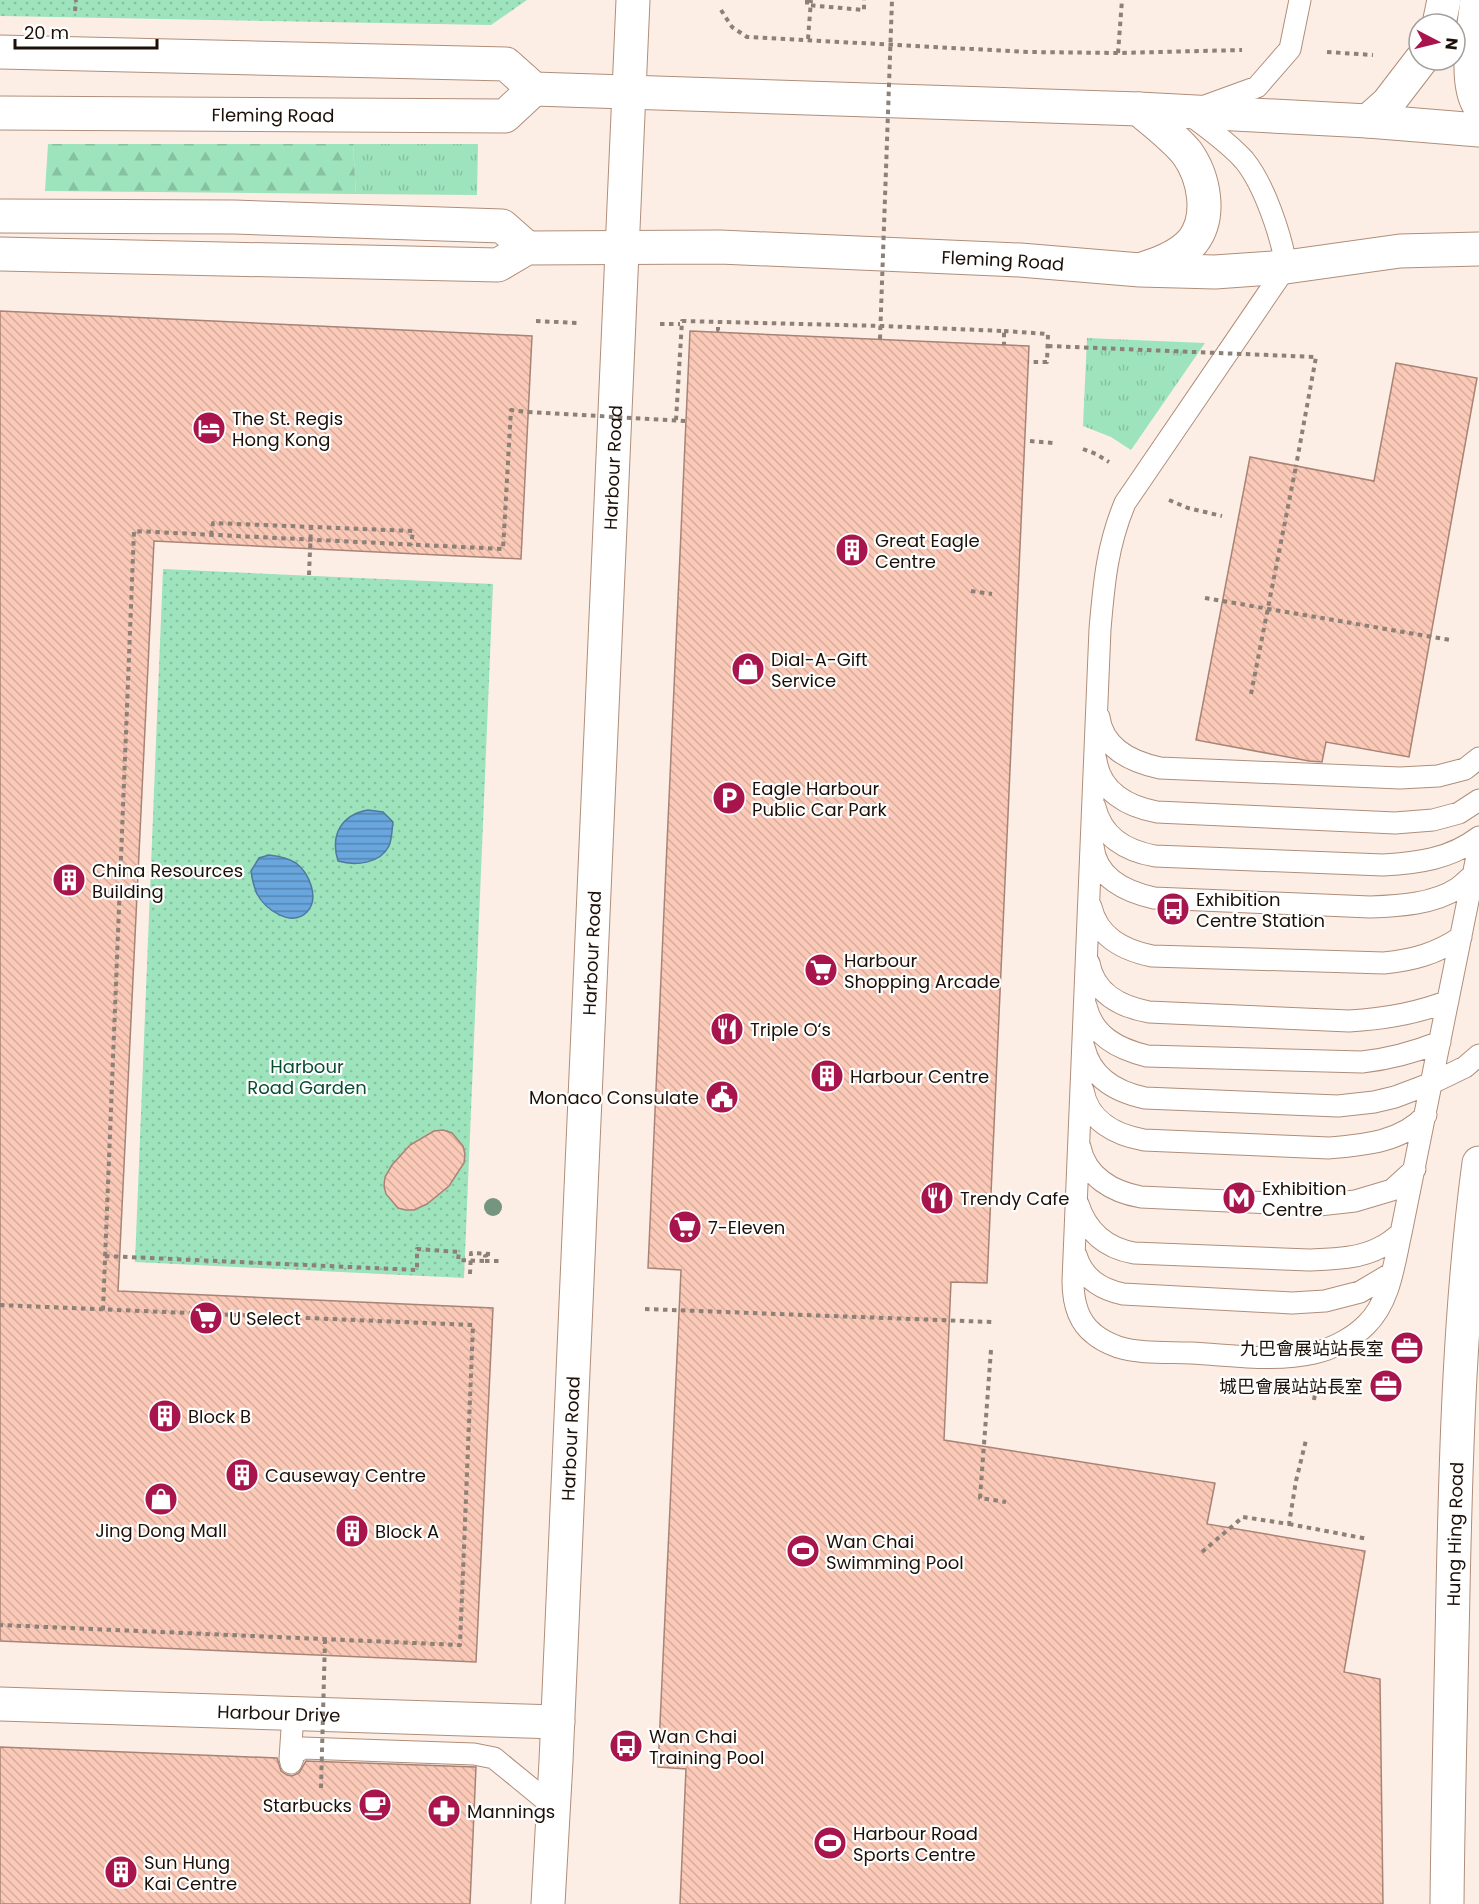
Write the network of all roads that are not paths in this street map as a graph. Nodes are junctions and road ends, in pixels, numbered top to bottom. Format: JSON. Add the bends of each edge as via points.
{"nodes":[{"id":1,"x":633,"y":0,"type":"edge"},
{"id":2,"x":1300,"y":0,"type":"edge"},
{"id":3,"x":1477,"y":0,"type":"edge"},
{"id":4,"x":0,"y":52,"type":"edge"},
{"id":5,"x":1411,"y":72,"type":"edge"},
{"id":6,"x":534,"y":89,"type":"junction"},
{"id":7,"x":629,"y":92,"type":"junction"},
{"id":8,"x":1479,"y":105,"type":"edge"},
{"id":9,"x":1139,"y":109,"type":"junction"},
{"id":10,"x":1187,"y":112,"type":"junction"},
{"id":11,"x":0,"y":113,"type":"edge"},
{"id":12,"x":1368,"y":121,"type":"junction"},
{"id":13,"x":1479,"y":130,"type":"edge"},
{"id":14,"x":0,"y":216,"type":"edge"},
{"id":15,"x":527,"y":248,"type":"junction"},
{"id":16,"x":621,"y":249,"type":"junction"},
{"id":17,"x":1479,"y":249,"type":"edge"},
{"id":18,"x":0,"y":254,"type":"edge"},
{"id":19,"x":1286,"y":267,"type":"junction"},
{"id":20,"x":1140,"y":270,"type":"junction"},
{"id":21,"x":1097,"y":699,"type":"junction"},
{"id":22,"x":1096,"y":742,"type":"junction"},
{"id":23,"x":1479,"y":758,"type":"edge"},
{"id":24,"x":1093,"y":787,"type":"junction"},
{"id":25,"x":1479,"y":800,"type":"edge"},
{"id":26,"x":1091,"y":829,"type":"junction"},
{"id":27,"x":1479,"y":837,"type":"edge"},
{"id":28,"x":1479,"y":846,"type":"edge"},
{"id":29,"x":1473,"y":875,"type":"junction"},
{"id":30,"x":1089,"y":887,"type":"junction"},
{"id":31,"x":1461,"y":938,"type":"junction"},
{"id":32,"x":1087,"y":943,"type":"junction"},
{"id":33,"x":1086,"y":987,"type":"junction"},
{"id":34,"x":1448,"y":1001,"type":"junction"},
{"id":35,"x":1084,"y":1029,"type":"junction"},
{"id":36,"x":1440,"y":1042,"type":"junction"},
{"id":37,"x":1479,"y":1055,"type":"edge"},
{"id":38,"x":1082,"y":1072,"type":"junction"},
{"id":39,"x":1432,"y":1083,"type":"junction"},
{"id":40,"x":1426,"y":1115,"type":"junction"},
{"id":41,"x":1079,"y":1128,"type":"junction"},
{"id":42,"x":1479,"y":1163,"type":"edge"},
{"id":43,"x":1415,"y":1169,"type":"junction"},
{"id":44,"x":1077,"y":1197,"type":"junction"},
{"id":45,"x":1401,"y":1233,"type":"junction"},
{"id":46,"x":1074,"y":1250,"type":"junction"},
{"id":47,"x":1392,"y":1273,"type":"junction"},
{"id":48,"x":0,"y":1704,"type":"edge"},
{"id":49,"x":293,"y":1714,"type":"junction"},
{"id":50,"x":558,"y":1722,"type":"junction"},
{"id":51,"x":554,"y":1807,"type":"junction"},
{"id":52,"x":548,"y":1904,"type":"edge"},
{"id":53,"x":1447,"y":1904,"type":"edge"}],
"edges":[{"from":1,"to":7,"type":"main road","name":"Harbour Road"},
{"from":2,"to":10,"type":"lane","via":[[1290,49],[1257,87]]},
{"from":3,"to":8,"type":"main road","via":[[1471,63]]},
{"from":4,"to":6,"type":"main road","via":[[506,63]]},
{"from":5,"to":12,"type":"main road","via":[[1388,103]]},
{"from":6,"to":7,"type":"main road"},
{"from":6,"to":11,"type":"main road","name":"Fleming Road","via":[[505,116]]},
{"from":7,"to":9,"type":"main road"},
{"from":7,"to":16,"type":"main road","name":"Harbour Road"},
{"from":9,"to":10,"type":"main road"},
{"from":9,"to":20,"type":"main road","via":[[1187,154],[1204,194],[1201,225],[1193,240],[1169,259]]},
{"from":10,"to":12,"type":"main road"},
{"from":10,"to":19,"type":"lane","via":[[1245,162],[1277,227]]},
{"from":12,"to":13,"type":"main road"},
{"from":14,"to":15,"type":"main road","via":[[234,217],[502,226]]},
{"from":15,"to":16,"type":"main road","name":"Fleming Road"},
{"from":15,"to":18,"type":"main road","via":[[498,265]]},
{"from":16,"to":20,"type":"main road","name":"Fleming Road","via":[[720,247],[1020,260]]},
{"from":16,"to":50,"type":"main road","name":"Harbour Road"},
{"from":17,"to":19,"type":"main road","name":"Fleming Road","via":[[1400,251]]},
{"from":19,"to":20,"type":"main road","name":"Fleming Road","via":[[1215,272]]},
{"from":19,"to":21,"type":"lane","via":[[1125,503],[1105,568]]},
{"from":21,"to":22,"type":"lane"},
{"from":21,"to":23,"type":"lane","via":[[1102,731],[1112,745],[1130,759],[1160,768],[1400,778],[1438,776],[1465,769]]},
{"from":22,"to":24,"type":"lane"},
{"from":22,"to":25,"type":"lane","via":[[1100,775],[1112,791],[1134,806],[1157,812],[1395,823],[1434,820],[1459,813]]},
{"from":24,"to":26,"type":"lane"},
{"from":24,"to":27,"type":"lane","via":[[1098,819],[1110,836],[1126,847],[1155,856],[1406,864],[1448,855]]},
{"from":26,"to":29,"type":"lane","via":[[1093,852],[1102,870],[1124,889],[1154,898],[1397,906],[1441,896]]},
{"from":26,"to":30,"type":"lane"},
{"from":28,"to":29,"type":"lane"},
{"from":29,"to":31,"type":"lane"},
{"from":30,"to":31,"type":"lane","via":[[1091,909],[1100,928],[1122,947],[1152,956],[1384,963],[1427,956]]},
{"from":30,"to":32,"type":"lane"},
{"from":31,"to":34,"type":"lane"},
{"from":32,"to":33,"type":"lane"},
{"from":32,"to":34,"type":"lane","via":[[1089,965],[1098,985],[1111,999],[1133,1010],[1349,1021],[1427,1009]]},
{"from":33,"to":35,"type":"lane"},
{"from":33,"to":36,"type":"lane","via":[[1089,1016],[1101,1035],[1117,1046],[1147,1056],[1362,1062],[1417,1051]]},
{"from":34,"to":36,"type":"lane"},
{"from":35,"to":38,"type":"lane"},
{"from":35,"to":39,"type":"lane","via":[[1086,1055],[1094,1070],[1115,1089],[1145,1098],[1338,1106],[1395,1097]]},
{"from":36,"to":39,"type":"lane"},
{"from":37,"to":39,"type":"lane","via":[[1465,1067]]},
{"from":38,"to":40,"type":"lane","via":[[1084,1094],[1098,1120],[1114,1132],[1144,1140],[1344,1147],[1408,1131]]},
{"from":38,"to":41,"type":"lane"},
{"from":39,"to":40,"type":"lane"},
{"from":40,"to":43,"type":"lane"},
{"from":41,"to":43,"type":"lane","via":[[1084,1160],[1096,1176],[1111,1188],[1141,1197],[1319,1205],[1355,1201],[1392,1190]]},
{"from":41,"to":44,"type":"lane"},
{"from":42,"to":53,"type":"main road","name":"Hung Hing Road","via":[[1456,1434]]},
{"from":43,"to":45,"type":"lane"},
{"from":44,"to":45,"type":"lane","via":[[1083,1218],[1094,1233],[1116,1249],[1134,1254],[1337,1259],[1383,1247]]},
{"from":44,"to":46,"type":"lane"},
{"from":45,"to":47,"type":"lane"},
{"from":46,"to":47,"type":"lane","via":[[1092,1282],[1123,1294],[1292,1303],[1325,1301],[1360,1292]]},
{"from":46,"to":47,"type":"lane","via":[[1075,1303],[1083,1322],[1105,1341],[1135,1350],[1280,1358],[1316,1353],[1366,1326],[1386,1295]]},
{"from":48,"to":49,"type":"main road","name":"Harbour Drive"},
{"from":49,"to":50,"type":"main road","name":"Harbour Drive"},
{"from":49,"to":51,"type":"lane","via":[[290,1761],[303,1748],[474,1754],[494,1758]]},
{"from":50,"to":51,"type":"main road","name":"Harbour Road"},
{"from":51,"to":52,"type":"main road","name":"Harbour Road"}]}
